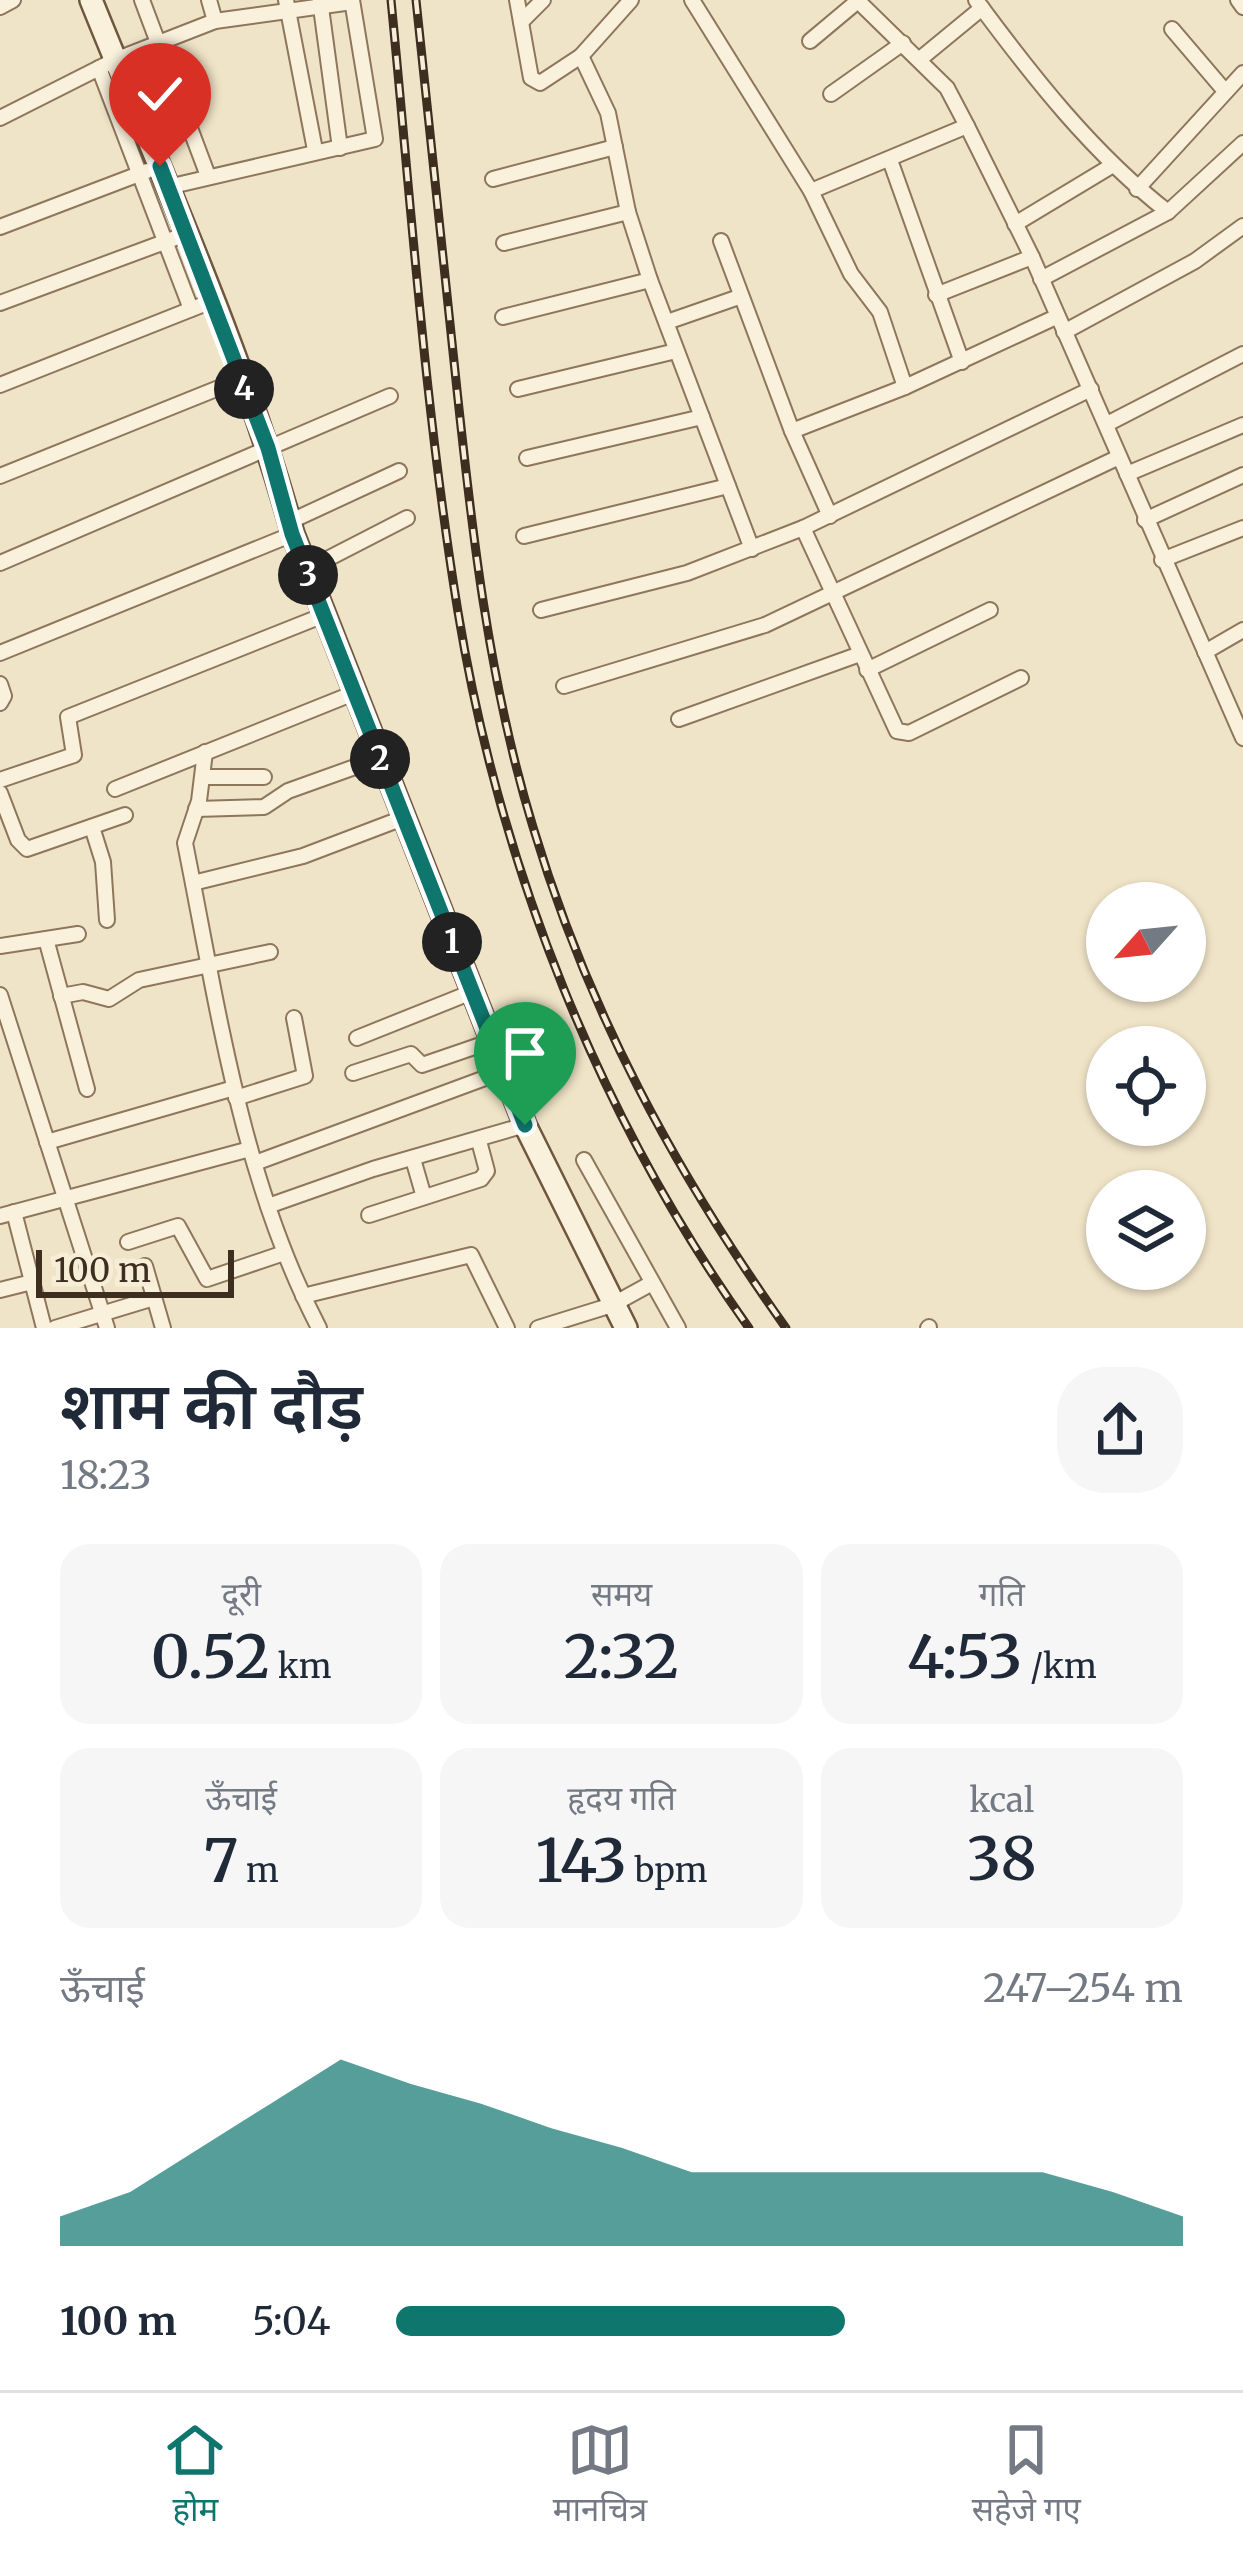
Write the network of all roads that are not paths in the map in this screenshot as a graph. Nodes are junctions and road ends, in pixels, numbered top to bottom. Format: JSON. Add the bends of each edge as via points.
{"nodes":[{"id":1,"x":13,"y":0,"type":"edge"},
{"id":2,"x":91,"y":0,"type":"edge"},
{"id":3,"x":142,"y":0,"type":"edge"},
{"id":4,"x":209,"y":0,"type":"edge"},
{"id":5,"x":518,"y":0,"type":"edge"},
{"id":6,"x":543,"y":0,"type":"edge"},
{"id":7,"x":631,"y":0,"type":"edge"},
{"id":8,"x":694,"y":0,"type":"edge"},
{"id":9,"x":858,"y":0,"type":"edge"},
{"id":10,"x":352,"y":1,"type":"edge"},
{"id":11,"x":320,"y":3,"type":"edge"},
{"id":12,"x":979,"y":4,"type":"edge"},
{"id":13,"x":287,"y":6,"type":"edge"},
{"id":14,"x":0,"y":7,"type":"edge"},
{"id":15,"x":215,"y":21,"type":"junction"},
{"id":16,"x":521,"y":22,"type":"junction"},
{"id":17,"x":1172,"y":29,"type":"dead end"},
{"id":18,"x":810,"y":41,"type":"dead end"},
{"id":19,"x":158,"y":42,"type":"junction"},
{"id":20,"x":903,"y":43,"type":"junction"},
{"id":21,"x":581,"y":56,"type":"junction"},
{"id":22,"x":920,"y":59,"type":"junction"},
{"id":23,"x":107,"y":64,"type":"junction"},
{"id":24,"x":1243,"y":73,"type":"edge"},
{"id":25,"x":1224,"y":91,"type":"junction"},
{"id":26,"x":831,"y":94,"type":"dead end"},
{"id":27,"x":0,"y":118,"type":"edge"},
{"id":28,"x":967,"y":126,"type":"junction"},
{"id":29,"x":1243,"y":143,"type":"edge"},
{"id":30,"x":615,"y":147,"type":"junction"},
{"id":31,"x":340,"y":148,"type":"junction"},
{"id":32,"x":315,"y":150,"type":"junction"},
{"id":33,"x":890,"y":160,"type":"junction"},
{"id":34,"x":1113,"y":165,"type":"junction"},
{"id":35,"x":156,"y":176,"type":"junction"},
{"id":36,"x":208,"y":176,"type":"junction"},
{"id":37,"x":493,"y":179,"type":"dead end"},
{"id":38,"x":1137,"y":189,"type":"junction"},
{"id":39,"x":812,"y":190,"type":"junction"},
{"id":40,"x":628,"y":212,"type":"junction"},
{"id":41,"x":1168,"y":212,"type":"junction"},
{"id":42,"x":1015,"y":224,"type":"junction"},
{"id":43,"x":1243,"y":226,"type":"edge"},
{"id":44,"x":0,"y":227,"type":"edge"},
{"id":45,"x":176,"y":238,"type":"junction"},
{"id":46,"x":721,"y":241,"type":"dead end"},
{"id":47,"x":504,"y":243,"type":"dead end"},
{"id":48,"x":1032,"y":257,"type":"junction"},
{"id":49,"x":1041,"y":279,"type":"junction"},
{"id":50,"x":650,"y":280,"type":"junction"},
{"id":51,"x":936,"y":296,"type":"junction"},
{"id":52,"x":739,"y":297,"type":"junction"},
{"id":53,"x":0,"y":303,"type":"edge"},
{"id":54,"x":202,"y":305,"type":"junction"},
{"id":55,"x":503,"y":317,"type":"dead end"},
{"id":56,"x":1056,"y":317,"type":"junction"},
{"id":57,"x":667,"y":322,"type":"junction"},
{"id":58,"x":1064,"y":332,"type":"junction"},
{"id":59,"x":676,"y":351,"type":"junction"},
{"id":60,"x":1243,"y":354,"type":"edge"},
{"id":61,"x":962,"y":362,"type":"junction"},
{"id":62,"x":241,"y":379,"type":"junction"},
{"id":63,"x":0,"y":385,"type":"edge"},
{"id":64,"x":905,"y":387,"type":"junction"},
{"id":65,"x":518,"y":389,"type":"dead end"},
{"id":66,"x":1091,"y":389,"type":"junction"},
{"id":67,"x":390,"y":396,"type":"dead end"},
{"id":68,"x":702,"y":417,"type":"junction"},
{"id":69,"x":1107,"y":424,"type":"junction"},
{"id":70,"x":1243,"y":425,"type":"edge"},
{"id":71,"x":792,"y":431,"type":"junction"},
{"id":72,"x":268,"y":448,"type":"junction"},
{"id":73,"x":1119,"y":457,"type":"junction"},
{"id":74,"x":527,"y":458,"type":"dead end"},
{"id":75,"x":399,"y":471,"type":"dead end"},
{"id":76,"x":1127,"y":474,"type":"junction"},
{"id":77,"x":1243,"y":475,"type":"edge"},
{"id":78,"x":0,"y":476,"type":"edge"},
{"id":79,"x":728,"y":486,"type":"junction"},
{"id":80,"x":830,"y":516,"type":"junction"},
{"id":81,"x":407,"y":518,"type":"dead end"},
{"id":82,"x":1145,"y":520,"type":"junction"},
{"id":83,"x":291,"y":528,"type":"junction"},
{"id":84,"x":803,"y":528,"type":"junction"},
{"id":85,"x":1243,"y":528,"type":"edge"},
{"id":86,"x":524,"y":536,"type":"dead end"},
{"id":87,"x":752,"y":549,"type":"junction"},
{"id":88,"x":1162,"y":560,"type":"junction"},
{"id":89,"x":0,"y":563,"type":"edge"},
{"id":90,"x":306,"y":570,"type":"junction"},
{"id":91,"x":834,"y":594,"type":"junction"},
{"id":92,"x":542,"y":610,"type":"dead end"},
{"id":93,"x":990,"y":610,"type":"dead end"},
{"id":94,"x":324,"y":615,"type":"junction"},
{"id":95,"x":1243,"y":630,"type":"edge"},
{"id":96,"x":1204,"y":652,"type":"junction"},
{"id":97,"x":0,"y":653,"type":"edge"},
{"id":98,"x":860,"y":654,"type":"junction"},
{"id":99,"x":867,"y":670,"type":"junction"},
{"id":100,"x":1021,"y":678,"type":"dead end"},
{"id":101,"x":0,"y":684,"type":"edge"},
{"id":102,"x":565,"y":686,"type":"dead end"},
{"id":103,"x":354,"y":693,"type":"junction"},
{"id":104,"x":0,"y":703,"type":"edge"},
{"id":105,"x":680,"y":718,"type":"dead end"},
{"id":106,"x":1239,"y":718,"type":"edge"},
{"id":107,"x":1243,"y":739,"type":"edge"},
{"id":108,"x":205,"y":752,"type":"junction"},
{"id":109,"x":380,"y":758,"type":"junction"},
{"id":110,"x":203,"y":777,"type":"junction"},
{"id":111,"x":264,"y":777,"type":"dead end"},
{"id":112,"x":0,"y":780,"type":"edge"},
{"id":113,"x":115,"y":788,"type":"dead end"},
{"id":114,"x":0,"y":794,"type":"edge"},
{"id":115,"x":196,"y":809,"type":"junction"},
{"id":116,"x":124,"y":815,"type":"dead end"},
{"id":117,"x":403,"y":818,"type":"junction"},
{"id":118,"x":92,"y":827,"type":"junction"},
{"id":119,"x":193,"y":883,"type":"junction"},
{"id":120,"x":106,"y":920,"type":"dead end"},
{"id":121,"x":78,"y":934,"type":"dead end"},
{"id":122,"x":46,"y":939,"type":"junction"},
{"id":123,"x":0,"y":946,"type":"edge"},
{"id":124,"x":270,"y":952,"type":"dead end"},
{"id":125,"x":209,"y":965,"type":"junction"},
{"id":126,"x":472,"y":992,"type":"junction"},
{"id":127,"x":0,"y":995,"type":"edge"},
{"id":128,"x":61,"y":996,"type":"junction"},
{"id":129,"x":294,"y":1018,"type":"dead end"},
{"id":130,"x":356,"y":1038,"type":"dead end"},
{"id":131,"x":492,"y":1041,"type":"junction"},
{"id":132,"x":504,"y":1071,"type":"junction"},
{"id":133,"x":353,"y":1073,"type":"dead end"},
{"id":134,"x":87,"y":1089,"type":"dead end"},
{"id":135,"x":235,"y":1093,"type":"junction"},
{"id":136,"x":525,"y":1125,"type":"junction"},
{"id":137,"x":479,"y":1141,"type":"junction"},
{"id":138,"x":47,"y":1142,"type":"junction"},
{"id":139,"x":252,"y":1156,"type":"junction"},
{"id":140,"x":413,"y":1159,"type":"junction"},
{"id":141,"x":584,"y":1160,"type":"dead end"},
{"id":142,"x":424,"y":1197,"type":"junction"},
{"id":143,"x":65,"y":1199,"type":"junction"},
{"id":144,"x":268,"y":1206,"type":"junction"},
{"id":145,"x":7,"y":1214,"type":"edge"},
{"id":146,"x":369,"y":1215,"type":"dead end"},
{"id":147,"x":128,"y":1242,"type":"dead end"},
{"id":148,"x":284,"y":1252,"type":"junction"},
{"id":149,"x":145,"y":1266,"type":"dead end"},
{"id":150,"x":32,"y":1282,"type":"junction"},
{"id":151,"x":652,"y":1283,"type":"junction"},
{"id":152,"x":0,"y":1290,"type":"edge"},
{"id":153,"x":303,"y":1296,"type":"junction"},
{"id":154,"x":154,"y":1298,"type":"junction"},
{"id":155,"x":612,"y":1305,"type":"junction"},
{"id":156,"x":105,"y":1321,"type":"edge"},
{"id":157,"x":44,"y":1328,"type":"edge"},
{"id":158,"x":55,"y":1328,"type":"edge"},
{"id":159,"x":164,"y":1328,"type":"edge"},
{"id":160,"x":319,"y":1328,"type":"edge"},
{"id":161,"x":507,"y":1328,"type":"edge"},
{"id":162,"x":538,"y":1328,"type":"edge"},
{"id":163,"x":626,"y":1328,"type":"edge"},
{"id":164,"x":678,"y":1328,"type":"edge"}],
"edges":[{"from":1,"to":14,"type":"street"},
{"from":2,"to":23,"type":"street"},
{"from":3,"to":19,"type":"street"},
{"from":4,"to":15,"type":"street"},
{"from":5,"to":16,"type":"street"},
{"from":6,"to":16,"type":"street"},
{"from":7,"to":21,"type":"street"},
{"from":8,"to":39,"type":"street"},
{"from":9,"to":18,"type":"street"},
{"from":9,"to":20,"type":"street"},
{"from":10,"to":11,"type":"street"},
{"from":10,"to":31,"type":"street","via":[[377,134]]},
{"from":11,"to":13,"type":"street"},
{"from":11,"to":31,"type":"street"},
{"from":12,"to":22,"type":"street"},
{"from":12,"to":34,"type":"street"},
{"from":13,"to":15,"type":"street"},
{"from":13,"to":32,"type":"street"},
{"from":15,"to":19,"type":"street"},
{"from":16,"to":21,"type":"street","via":[[535,83]]},
{"from":17,"to":25,"type":"street"},
{"from":19,"to":23,"type":"street"},
{"from":19,"to":36,"type":"street"},
{"from":20,"to":22,"type":"street"},
{"from":20,"to":26,"type":"street"},
{"from":21,"to":30,"type":"street"},
{"from":22,"to":28,"type":"street"},
{"from":23,"to":27,"type":"street"},
{"from":23,"to":35,"type":"street"},
{"from":24,"to":25,"type":"street"},
{"from":25,"to":38,"type":"street"},
{"from":28,"to":33,"type":"street"},
{"from":28,"to":42,"type":"street"},
{"from":29,"to":41,"type":"street"},
{"from":30,"to":37,"type":"street"},
{"from":30,"to":40,"type":"street"},
{"from":31,"to":32,"type":"street"},
{"from":32,"to":36,"type":"street"},
{"from":33,"to":39,"type":"street"},
{"from":33,"to":51,"type":"street"},
{"from":34,"to":38,"type":"street"},
{"from":34,"to":42,"type":"street"},
{"from":35,"to":36,"type":"street"},
{"from":35,"to":44,"type":"street"},
{"from":35,"to":45,"type":"street"},
{"from":35,"to":45,"type":"street"},
{"from":38,"to":41,"type":"street"},
{"from":39,"to":64,"type":"street","via":[[851,274],[880,312]]},
{"from":40,"to":47,"type":"street"},
{"from":40,"to":50,"type":"street"},
{"from":41,"to":49,"type":"street"},
{"from":42,"to":48,"type":"street"},
{"from":43,"to":58,"type":"street"},
{"from":45,"to":53,"type":"street"},
{"from":45,"to":54,"type":"street"},
{"from":46,"to":52,"type":"street"},
{"from":48,"to":49,"type":"street"},
{"from":48,"to":51,"type":"street"},
{"from":49,"to":56,"type":"street"},
{"from":50,"to":55,"type":"street"},
{"from":50,"to":57,"type":"street"},
{"from":51,"to":61,"type":"street"},
{"from":52,"to":57,"type":"street"},
{"from":52,"to":71,"type":"street"},
{"from":54,"to":62,"type":"street"},
{"from":54,"to":63,"type":"street"},
{"from":56,"to":58,"type":"street"},
{"from":56,"to":61,"type":"street"},
{"from":57,"to":59,"type":"street"},
{"from":58,"to":66,"type":"street"},
{"from":59,"to":65,"type":"street"},
{"from":59,"to":68,"type":"street"},
{"from":60,"to":69,"type":"street"},
{"from":61,"to":64,"type":"street"},
{"from":62,"to":72,"type":"street"},
{"from":62,"to":78,"type":"street"},
{"from":64,"to":71,"type":"street"},
{"from":66,"to":69,"type":"street"},
{"from":66,"to":80,"type":"street"},
{"from":67,"to":72,"type":"street"},
{"from":68,"to":74,"type":"street"},
{"from":68,"to":79,"type":"street"},
{"from":69,"to":73,"type":"street"},
{"from":70,"to":76,"type":"street"},
{"from":71,"to":80,"type":"street"},
{"from":72,"to":83,"type":"street"},
{"from":72,"to":89,"type":"street"},
{"from":73,"to":76,"type":"street"},
{"from":73,"to":91,"type":"street"},
{"from":75,"to":83,"type":"street"},
{"from":76,"to":82,"type":"street"},
{"from":77,"to":82,"type":"street"},
{"from":79,"to":86,"type":"street"},
{"from":79,"to":87,"type":"street"},
{"from":80,"to":84,"type":"street"},
{"from":81,"to":90,"type":"street"},
{"from":82,"to":88,"type":"street"},
{"from":83,"to":90,"type":"street"},
{"from":83,"to":97,"type":"street"},
{"from":84,"to":87,"type":"street"},
{"from":84,"to":91,"type":"street"},
{"from":85,"to":88,"type":"street"},
{"from":87,"to":92,"type":"street"},
{"from":88,"to":96,"type":"street"},
{"from":90,"to":94,"type":"street"},
{"from":91,"to":98,"type":"street"},
{"from":91,"to":102,"type":"street","via":[[765,625]]},
{"from":93,"to":99,"type":"street"},
{"from":94,"to":103,"type":"street"},
{"from":94,"to":112,"type":"street","via":[[68,717],[74,755]]},
{"from":95,"to":96,"type":"street"},
{"from":96,"to":106,"type":"street"},
{"from":98,"to":99,"type":"street"},
{"from":98,"to":105,"type":"street"},
{"from":99,"to":100,"type":"street","via":[[903,734]]},
{"from":101,"to":104,"type":"street"},
{"from":103,"to":108,"type":"street"},
{"from":103,"to":109,"type":"street"},
{"from":106,"to":107,"type":"street"},
{"from":108,"to":110,"type":"street"},
{"from":108,"to":113,"type":"street"},
{"from":109,"to":115,"type":"street","via":[[264,807]]},
{"from":109,"to":117,"type":"street"},
{"from":110,"to":111,"type":"street"},
{"from":110,"to":115,"type":"street"},
{"from":114,"to":118,"type":"street","via":[[27,849]]},
{"from":115,"to":119,"type":"street","via":[[184,836]]},
{"from":116,"to":118,"type":"street"},
{"from":117,"to":119,"type":"street","via":[[303,856]]},
{"from":117,"to":126,"type":"street"},
{"from":118,"to":120,"type":"street"},
{"from":119,"to":125,"type":"street"},
{"from":121,"to":122,"type":"street"},
{"from":122,"to":123,"type":"street"},
{"from":122,"to":128,"type":"street"},
{"from":124,"to":125,"type":"street"},
{"from":125,"to":128,"type":"street","via":[[139,980],[109,999]]},
{"from":125,"to":135,"type":"street"},
{"from":126,"to":130,"type":"street"},
{"from":126,"to":131,"type":"street"},
{"from":127,"to":138,"type":"street"},
{"from":128,"to":134,"type":"street"},
{"from":129,"to":135,"type":"street","via":[[305,1076]]},
{"from":131,"to":132,"type":"street"},
{"from":131,"to":133,"type":"street","via":[[422,1065],[411,1054]]},
{"from":132,"to":136,"type":"street"},
{"from":132,"to":139,"type":"street"},
{"from":135,"to":138,"type":"street"},
{"from":135,"to":139,"type":"street"},
{"from":136,"to":137,"type":"street"},
{"from":136,"to":155,"type":"street"},
{"from":137,"to":140,"type":"street"},
{"from":137,"to":142,"type":"street","via":[[485,1176]]},
{"from":138,"to":143,"type":"street"},
{"from":139,"to":143,"type":"street"},
{"from":139,"to":144,"type":"street"},
{"from":140,"to":142,"type":"street"},
{"from":140,"to":144,"type":"street"},
{"from":141,"to":151,"type":"street"},
{"from":142,"to":146,"type":"street"},
{"from":143,"to":145,"type":"street"},
{"from":143,"to":156,"type":"street"},
{"from":144,"to":148,"type":"street"},
{"from":145,"to":150,"type":"street"},
{"from":147,"to":148,"type":"street","via":[[178,1226],[207,1279]]},
{"from":148,"to":153,"type":"street"},
{"from":149,"to":154,"type":"street"},
{"from":150,"to":152,"type":"street"},
{"from":150,"to":157,"type":"street"},
{"from":151,"to":155,"type":"street"},
{"from":151,"to":164,"type":"street"},
{"from":153,"to":160,"type":"street"},
{"from":153,"to":161,"type":"street","via":[[471,1255]]},
{"from":154,"to":156,"type":"street"},
{"from":154,"to":159,"type":"street"},
{"from":155,"to":162,"type":"street"},
{"from":155,"to":163,"type":"street"},
{"from":156,"to":158,"type":"street"}]}
